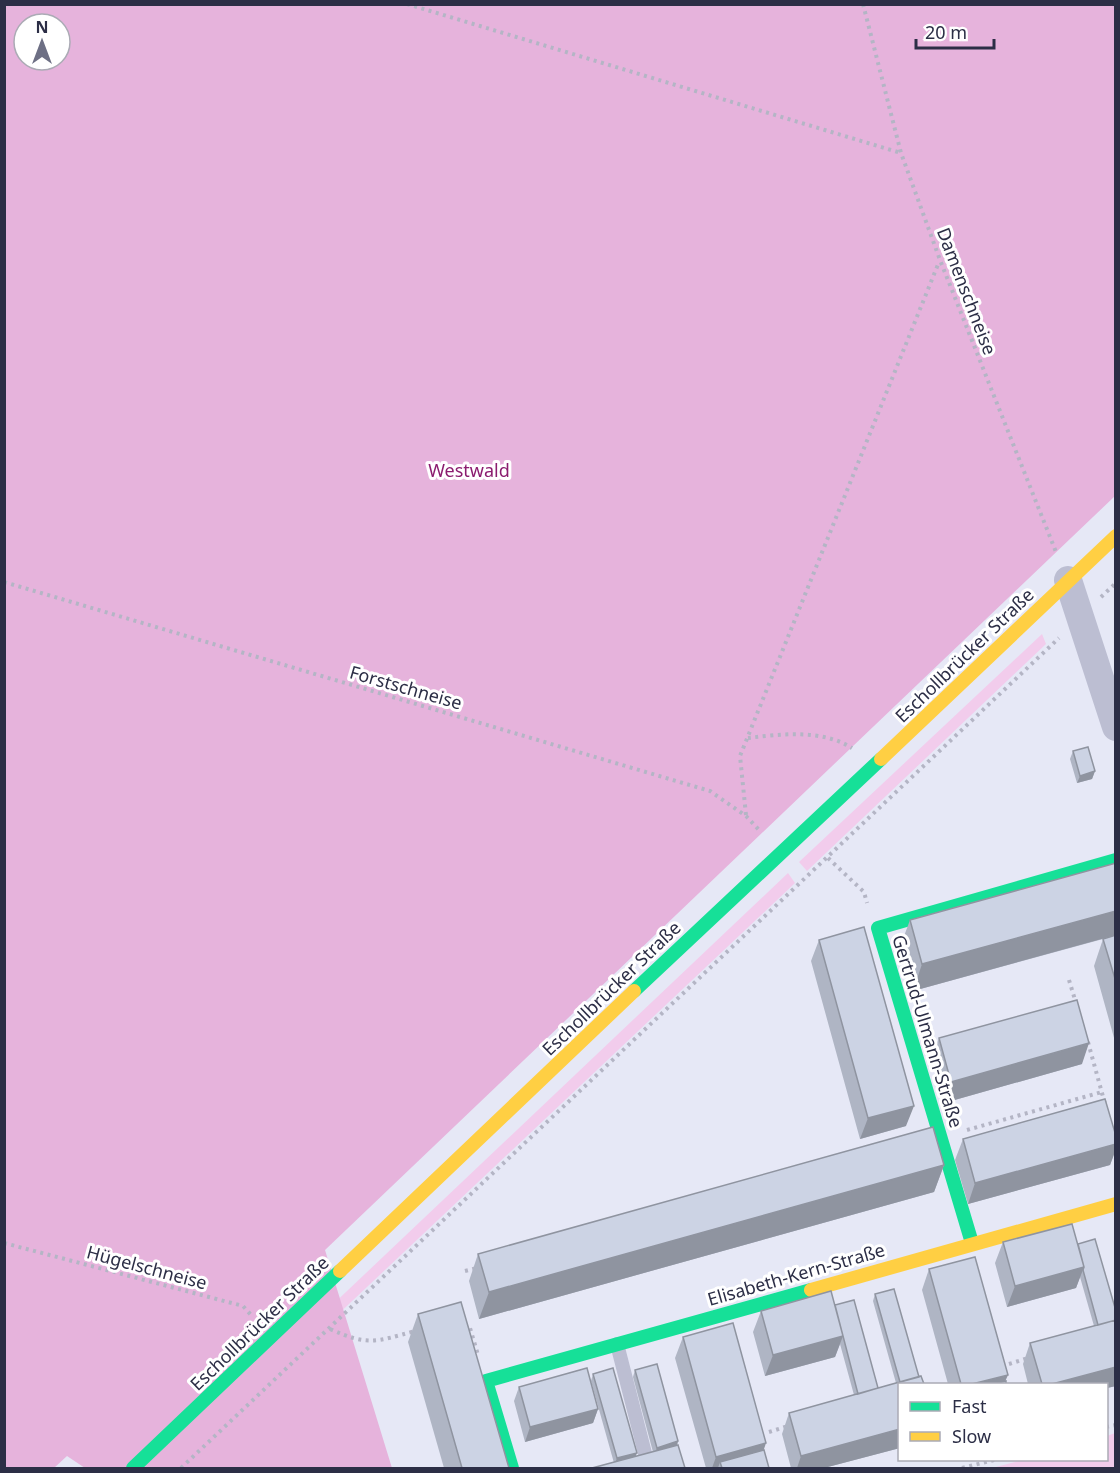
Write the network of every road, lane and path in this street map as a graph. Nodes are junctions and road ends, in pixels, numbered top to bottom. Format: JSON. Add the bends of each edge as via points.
{"nodes":[{"id":1,"x":407,"y":4,"type":"edge"},
{"id":2,"x":863,"y":4,"type":"edge"},
{"id":3,"x":901,"y":153,"type":"junction"},
{"id":4,"x":940,"y":260,"type":"junction"},
{"id":5,"x":1116,"y":536,"type":"edge"},
{"id":6,"x":1068,"y":580,"type":"junction"},
{"id":7,"x":4,"y":582,"type":"edge"},
{"id":8,"x":1116,"y":583,"type":"edge"},
{"id":9,"x":1079,"y":618,"type":"junction"},
{"id":10,"x":1116,"y":727,"type":"edge"},
{"id":11,"x":748,"y":738,"type":"junction"},
{"id":12,"x":876,"y":764,"type":"junction"},
{"id":13,"x":746,"y":816,"type":"junction"},
{"id":14,"x":780,"y":851,"type":"junction"},
{"id":15,"x":828,"y":858,"type":"junction"},
{"id":16,"x":1116,"y":860,"type":"edge"},
{"id":17,"x":878,"y":928,"type":"junction"},
{"id":18,"x":1069,"y":980,"type":"dead end"},
{"id":19,"x":1079,"y":1012,"type":"edge"},
{"id":20,"x":1086,"y":1035,"type":"edge"},
{"id":21,"x":1102,"y":1092,"type":"junction"},
{"id":22,"x":1107,"y":1111,"type":"edge"},
{"id":23,"x":940,"y":1137,"type":"junction"},
{"id":24,"x":1116,"y":1203,"type":"edge"},
{"id":25,"x":4,"y":1243,"type":"edge"},
{"id":26,"x":972,"y":1243,"type":"junction"},
{"id":27,"x":488,"y":1265,"type":"edge"},
{"id":28,"x":465,"y":1271,"type":"dead end"},
{"id":29,"x":457,"y":1320,"type":"edge"},
{"id":30,"x":330,"y":1329,"type":"junction"},
{"id":31,"x":424,"y":1329,"type":"edge"},
{"id":32,"x":269,"y":1337,"type":"junction"},
{"id":33,"x":617,"y":1344,"type":"junction"},
{"id":34,"x":1030,"y":1357,"type":"edge"},
{"id":35,"x":1009,"y":1364,"type":"dead end"},
{"id":36,"x":486,"y":1381,"type":"junction"},
{"id":37,"x":790,"y":1425,"type":"edge"},
{"id":38,"x":769,"y":1432,"type":"dead end"},
{"id":39,"x":646,"y":1461,"type":"edge"},
{"id":40,"x":990,"y":1461,"type":"edge"},
{"id":41,"x":133,"y":1468,"type":"edge"},
{"id":42,"x":181,"y":1468,"type":"edge"},
{"id":43,"x":512,"y":1468,"type":"edge"},
{"id":44,"x":962,"y":1468,"type":"edge"}],
"edges":[{"from":1,"to":3,"type":"path"},
{"from":2,"to":3,"type":"path","name":"Damenschneise"},
{"from":3,"to":4,"type":"path","name":"Damenschneise"},
{"from":4,"to":6,"type":"path","name":"Damenschneise"},
{"from":4,"to":11,"type":"path"},
{"from":5,"to":6,"type":"main road","name":"Eschollbrücker Straße"},
{"from":6,"to":9,"type":"street"},
{"from":6,"to":12,"type":"main road","name":"Eschollbrücker Straße"},
{"from":7,"to":13,"type":"path","name":"Forstschneise","via":[[710,791]]},
{"from":8,"to":9,"type":"path"},
{"from":9,"to":10,"type":"street"},
{"from":9,"to":15,"type":"path"},
{"from":11,"to":12,"type":"path","via":[[792,733],[844,743]]},
{"from":11,"to":13,"type":"path","via":[[740,756]]},
{"from":12,"to":14,"type":"main road","name":"Eschollbrücker Straße"},
{"from":13,"to":14,"type":"path","name":"Forstschneise"},
{"from":14,"to":32,"type":"main road","name":"Eschollbrücker Straße"},
{"from":15,"to":17,"type":"path","via":[[864,892]]},
{"from":15,"to":30,"type":"path"},
{"from":16,"to":17,"type":"main road","name":"Gertrud-Ulmann-Straße"},
{"from":17,"to":23,"type":"main road","name":"Gertrud-Ulmann-Straße"},
{"from":18,"to":19,"type":"path"},
{"from":20,"to":21,"type":"path"},
{"from":21,"to":22,"type":"path"},
{"from":21,"to":23,"type":"path"},
{"from":23,"to":26,"type":"main road","name":"Gertrud-Ulmann-Straße"},
{"from":24,"to":26,"type":"main road","name":"Elisabeth-Kern-Straße"},
{"from":25,"to":32,"type":"path","name":"Hügelschneise","via":[[243,1306]]},
{"from":26,"to":33,"type":"main road","name":"Elisabeth-Kern-Straße"},
{"from":27,"to":28,"type":"path"},
{"from":29,"to":36,"type":"path","via":[[470,1328]]},
{"from":30,"to":31,"type":"path","via":[[356,1341],[379,1341]]},
{"from":30,"to":42,"type":"path"},
{"from":32,"to":41,"type":"main road","name":"Eschollbrücker Straße"},
{"from":33,"to":36,"type":"main road","name":"Elisabeth-Kern-Straße"},
{"from":33,"to":39,"type":"lane"},
{"from":34,"to":35,"type":"path"},
{"from":36,"to":43,"type":"main road"},
{"from":37,"to":38,"type":"path"},
{"from":40,"to":44,"type":"path"}]}
